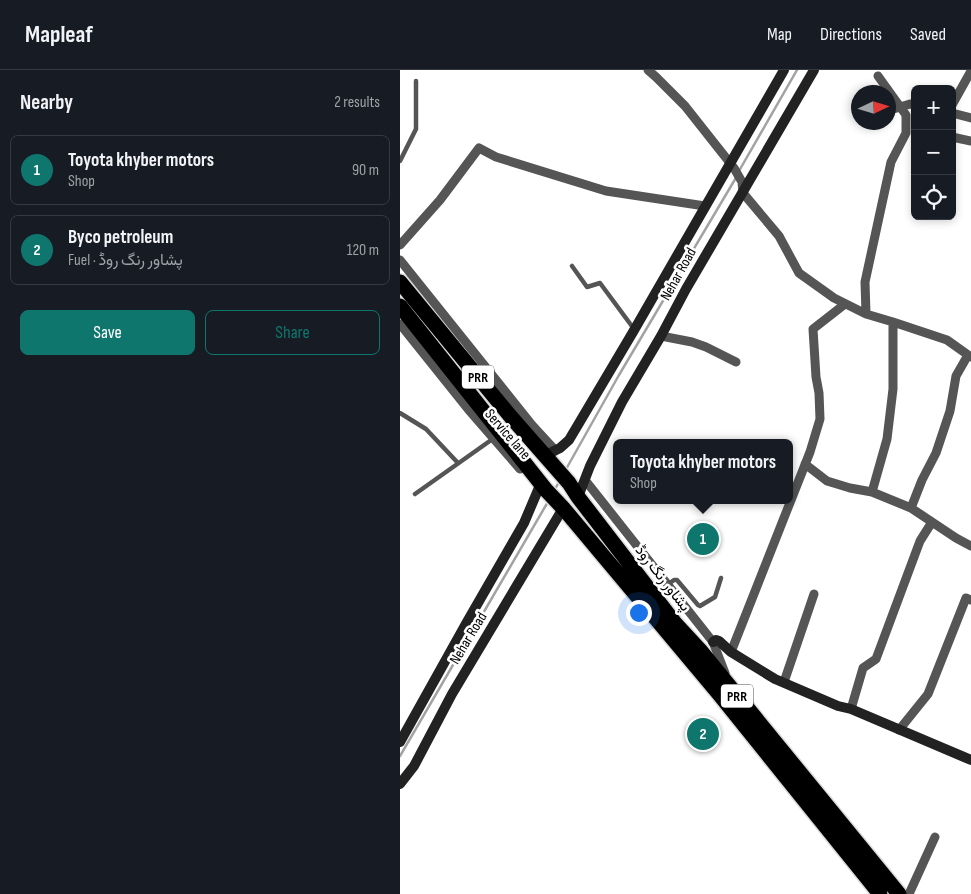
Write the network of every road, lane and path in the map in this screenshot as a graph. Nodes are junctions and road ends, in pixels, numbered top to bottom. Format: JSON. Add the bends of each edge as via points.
{"nodes":[{"id":1,"x":648,"y":70,"type":"edge"},
{"id":2,"x":784,"y":70,"type":"edge"},
{"id":3,"x":814,"y":70,"type":"edge"},
{"id":4,"x":971,"y":71,"type":"edge"},
{"id":5,"x":878,"y":76,"type":"dead end"},
{"id":6,"x":416,"y":81,"type":"dead end"},
{"id":7,"x":956,"y":98,"type":"edge"},
{"id":8,"x":911,"y":104,"type":"edge"},
{"id":9,"x":900,"y":107,"type":"junction"},
{"id":10,"x":896,"y":108,"type":"edge"},
{"id":11,"x":956,"y":114,"type":"edge"},
{"id":12,"x":971,"y":118,"type":"edge"},
{"id":13,"x":910,"y":129,"type":"edge"},
{"id":14,"x":956,"y":138,"type":"edge"},
{"id":15,"x":971,"y":141,"type":"edge"},
{"id":16,"x":400,"y":161,"type":"edge"},
{"id":17,"x":732,"y":166,"type":"junction"},
{"id":18,"x":743,"y":193,"type":"junction"},
{"id":19,"x":705,"y":206,"type":"junction"},
{"id":20,"x":400,"y":244,"type":"edge"},
{"id":21,"x":400,"y":260,"type":"edge"},
{"id":22,"x":572,"y":266,"type":"dead end"},
{"id":23,"x":400,"y":282,"type":"edge"},
{"id":24,"x":846,"y":304,"type":"junction"},
{"id":25,"x":400,"y":306,"type":"edge"},
{"id":26,"x":866,"y":314,"type":"junction"},
{"id":27,"x":893,"y":322,"type":"junction"},
{"id":28,"x":400,"y":324,"type":"edge"},
{"id":29,"x":634,"y":330,"type":"junction"},
{"id":30,"x":661,"y":336,"type":"junction"},
{"id":31,"x":970,"y":356,"type":"edge"},
{"id":32,"x":736,"y":362,"type":"dead end"},
{"id":33,"x":400,"y":413,"type":"edge"},
{"id":34,"x":497,"y":435,"type":"junction"},
{"id":35,"x":550,"y":453,"type":"junction"},
{"id":36,"x":458,"y":463,"type":"junction"},
{"id":37,"x":805,"y":464,"type":"junction"},
{"id":38,"x":585,"y":480,"type":"junction"},
{"id":39,"x":542,"y":488,"type":"junction"},
{"id":40,"x":872,"y":492,"type":"junction"},
{"id":41,"x":793,"y":493,"type":"edge"},
{"id":42,"x":416,"y":494,"type":"dead end"},
{"id":43,"x":578,"y":497,"type":"junction"},
{"id":44,"x":788,"y":504,"type":"edge"},
{"id":45,"x":911,"y":508,"type":"junction"},
{"id":46,"x":560,"y":509,"type":"junction"},
{"id":47,"x":932,"y":522,"type":"junction"},
{"id":48,"x":971,"y":546,"type":"edge"},
{"id":49,"x":720,"y":578,"type":"dead end"},
{"id":50,"x":668,"y":585,"type":"junction"},
{"id":51,"x":814,"y":594,"type":"dead end"},
{"id":52,"x":971,"y":600,"type":"edge"},
{"id":53,"x":713,"y":642,"type":"junction"},
{"id":54,"x":731,"y":652,"type":"junction"},
{"id":55,"x":784,"y":682,"type":"junction"},
{"id":56,"x":730,"y":688,"type":"junction"},
{"id":57,"x":852,"y":709,"type":"junction"},
{"id":58,"x":898,"y":730,"type":"junction"},
{"id":59,"x":400,"y":742,"type":"edge"},
{"id":60,"x":774,"y":751,"type":"junction"},
{"id":61,"x":971,"y":760,"type":"edge"},
{"id":62,"x":789,"y":771,"type":"junction"},
{"id":63,"x":400,"y":784,"type":"edge"},
{"id":64,"x":935,"y":837,"type":"dead end"},
{"id":65,"x":880,"y":894,"type":"edge"},
{"id":66,"x":898,"y":894,"type":"edge"},
{"id":67,"x":909,"y":894,"type":"edge"}],
"edges":[{"from":1,"to":17,"type":"street","via":[[685,106]]},
{"from":2,"to":17,"type":"main road"},
{"from":3,"to":18,"type":"main road","name":"Nehar Road"},
{"from":4,"to":7,"type":"street"},
{"from":5,"to":9,"type":"street"},
{"from":6,"to":16,"type":"lane","via":[[416,129]]},
{"from":8,"to":9,"type":"street"},
{"from":9,"to":10,"type":"street"},
{"from":9,"to":13,"type":"street"},
{"from":11,"to":12,"type":"street"},
{"from":13,"to":26,"type":"street","via":[[891,162],[864,282]]},
{"from":14,"to":15,"type":"street"},
{"from":17,"to":18,"type":"street","via":[[742,182]]},
{"from":17,"to":19,"type":"main road"},
{"from":18,"to":24,"type":"street","via":[[779,236],[799,272]]},
{"from":18,"to":30,"type":"main road","name":"Nehar Road"},
{"from":19,"to":20,"type":"street","via":[[606,191],[496,157],[479,148],[440,200]]},
{"from":19,"to":29,"type":"main road"},
{"from":21,"to":35,"type":"street","via":[[532,425]]},
{"from":22,"to":29,"type":"lane","via":[[587,287],[600,283]]},
{"from":23,"to":35,"type":"highway","name":"پشاور رنگ روڈ","number":"PRR"},
{"from":24,"to":26,"type":"street"},
{"from":24,"to":37,"type":"street","via":[[813,329],[820,419]]},
{"from":25,"to":34,"type":"highway","name":"پشاور رنگ روڈ","number":"PRR"},
{"from":26,"to":27,"type":"street"},
{"from":27,"to":31,"type":"street","via":[[947,340]]},
{"from":27,"to":40,"type":"street","via":[[893,389],[886,439]]},
{"from":28,"to":34,"type":"street","name":"Service lane","via":[[468,409]]},
{"from":29,"to":35,"type":"main road","via":[[569,440]]},
{"from":30,"to":32,"type":"street","via":[[692,342]]},
{"from":30,"to":38,"type":"main road","name":"Nehar Road","via":[[622,402]]},
{"from":31,"to":45,"type":"street","via":[[956,376],[950,412]]},
{"from":33,"to":36,"type":"lane","via":[[426,429]]},
{"from":34,"to":36,"type":"lane"},
{"from":34,"to":39,"type":"highway","name":"پشاور رنگ روڈ","number":"PRR"},
{"from":35,"to":43,"type":"highway","name":"پشاور رنگ روڈ","number":"PRR","via":[[558,471]]},
{"from":36,"to":42,"type":"lane"},
{"from":37,"to":40,"type":"street","via":[[827,481]]},
{"from":37,"to":41,"type":"street"},
{"from":38,"to":43,"type":"main road","name":"Nehar Road"},
{"from":38,"to":50,"type":"street"},
{"from":39,"to":46,"type":"highway","name":"پشاور رنگ روڈ","number":"PRR"},
{"from":39,"to":59,"type":"main road"},
{"from":40,"to":45,"type":"street"},
{"from":43,"to":56,"type":"highway","name":"پشاور رنگ روڈ","number":"PRR","via":[[675,623]]},
{"from":44,"to":54,"type":"street"},
{"from":45,"to":47,"type":"street"},
{"from":46,"to":60,"type":"highway","name":"پشاور رنگ روڈ","number":"PRR","via":[[712,686]]},
{"from":46,"to":63,"type":"main road","name":"Nehar Road","via":[[452,694],[414,766]]},
{"from":47,"to":48,"type":"street"},
{"from":47,"to":57,"type":"street","via":[[920,541],[876,659],[863,668]]},
{"from":49,"to":50,"type":"lane","via":[[715,597],[700,606],[677,580]]},
{"from":50,"to":53,"type":"street"},
{"from":51,"to":55,"type":"street"},
{"from":52,"to":58,"type":"street","via":[[966,598],[928,694]]},
{"from":53,"to":54,"type":"main road","via":[[719,641]]},
{"from":53,"to":56,"type":"street"},
{"from":54,"to":55,"type":"main road"},
{"from":55,"to":57,"type":"main road"},
{"from":56,"to":60,"type":"highway","name":"پشاور رنگ روڈ","number":"PRR"},
{"from":57,"to":58,"type":"main road"},
{"from":58,"to":61,"type":"main road"},
{"from":60,"to":62,"type":"highway","name":"پشاور رنگ روڈ","number":"PRR"},
{"from":62,"to":65,"type":"highway","name":"پشاور رنگ روڈ","number":"PRR"},
{"from":62,"to":66,"type":"highway","name":"پشاور رنگ روڈ","number":"PRR"},
{"from":64,"to":67,"type":"street"}]}
